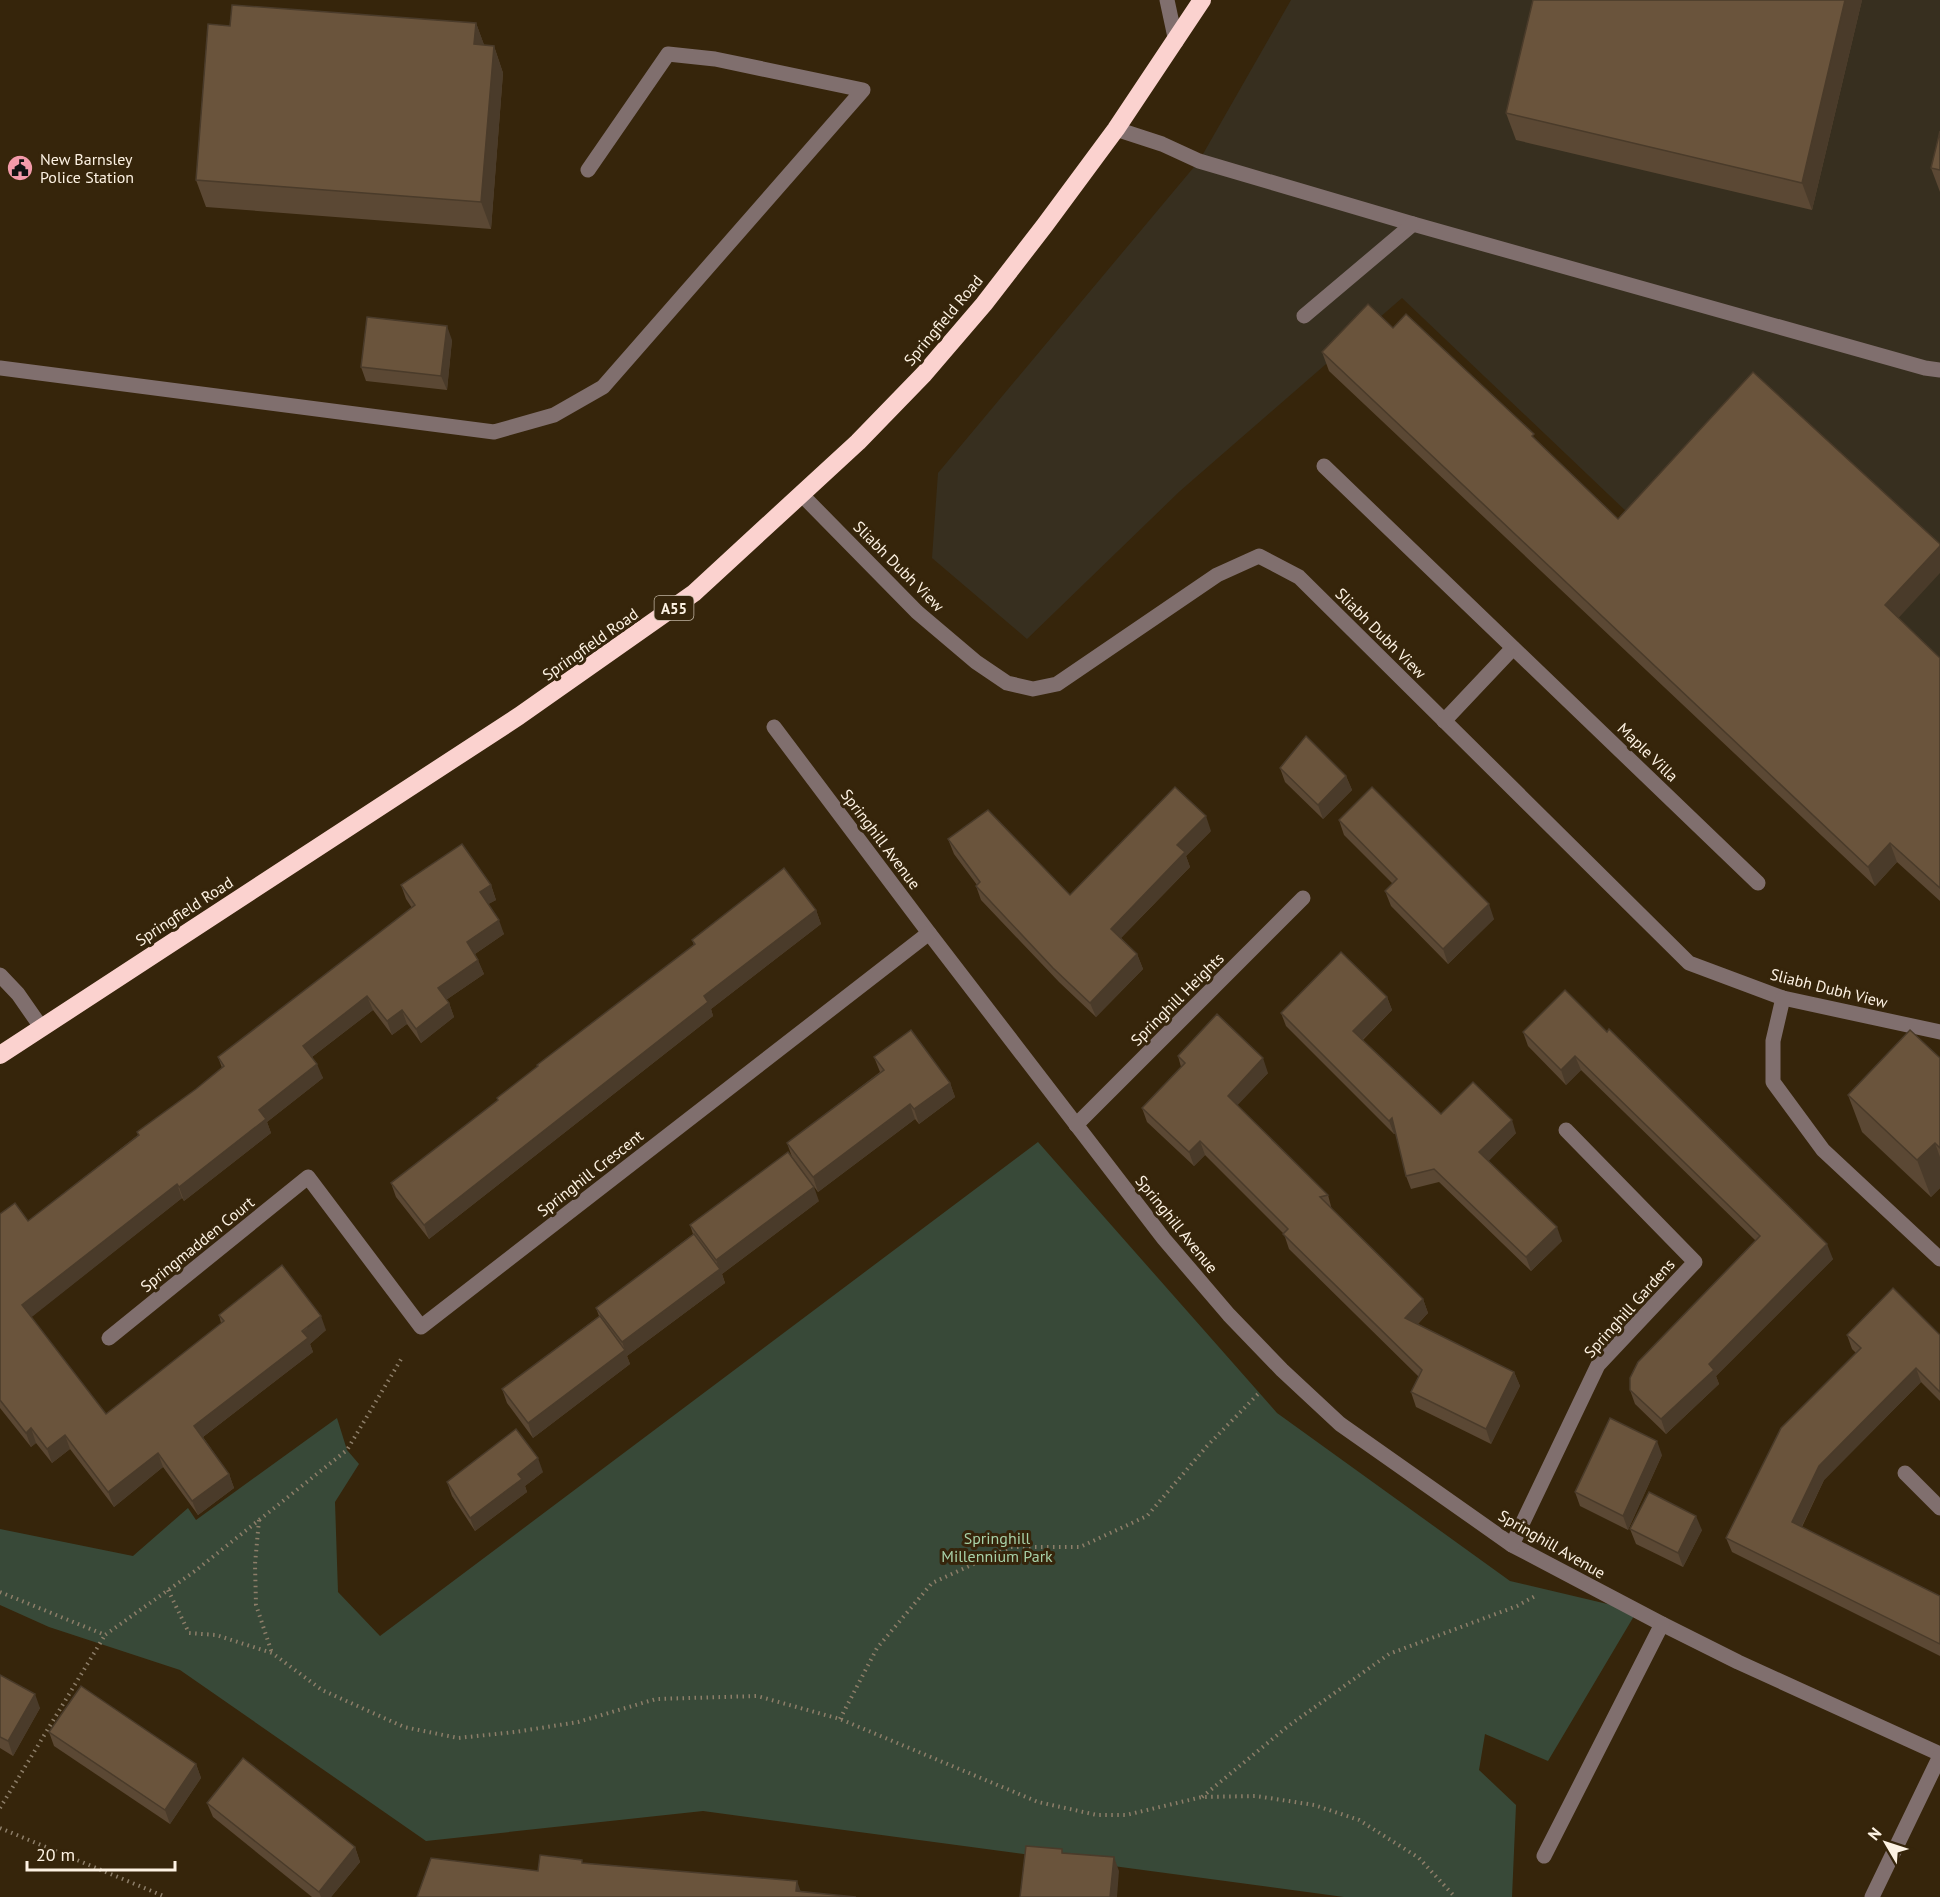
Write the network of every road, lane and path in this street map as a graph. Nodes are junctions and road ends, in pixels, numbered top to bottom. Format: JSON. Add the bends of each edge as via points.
{"nodes":[{"id":1,"x":1167,"y":0,"type":"edge"},
{"id":2,"x":1202,"y":0,"type":"edge"},
{"id":3,"x":1176,"y":42,"type":"junction"},
{"id":4,"x":1116,"y":129,"type":"junction"},
{"id":5,"x":588,"y":170,"type":"dead end"},
{"id":6,"x":1413,"y":224,"type":"junction"},
{"id":7,"x":1304,"y":316,"type":"dead end"},
{"id":8,"x":0,"y":368,"type":"edge"},
{"id":9,"x":1940,"y":370,"type":"edge"},
{"id":10,"x":1324,"y":466,"type":"dead end"},
{"id":11,"x":802,"y":495,"type":"junction"},
{"id":12,"x":1513,"y":648,"type":"junction"},
{"id":13,"x":1444,"y":721,"type":"junction"},
{"id":14,"x":774,"y":727,"type":"dead end"},
{"id":15,"x":1758,"y":883,"type":"dead end"},
{"id":16,"x":1303,"y":898,"type":"dead end"},
{"id":17,"x":929,"y":933,"type":"junction"},
{"id":18,"x":0,"y":975,"type":"edge"},
{"id":19,"x":1783,"y":998,"type":"junction"},
{"id":20,"x":41,"y":1027,"type":"junction"},
{"id":21,"x":1940,"y":1032,"type":"edge"},
{"id":22,"x":0,"y":1054,"type":"edge"},
{"id":23,"x":1076,"y":1125,"type":"junction"},
{"id":24,"x":1566,"y":1130,"type":"dead end"},
{"id":25,"x":1940,"y":1259,"type":"edge"},
{"id":26,"x":421,"y":1327,"type":"junction"},
{"id":27,"x":109,"y":1338,"type":"dead end"},
{"id":28,"x":1282,"y":1370,"type":"junction"},
{"id":29,"x":1905,"y":1473,"type":"dead end"},
{"id":30,"x":1940,"y":1508,"type":"edge"},
{"id":31,"x":259,"y":1520,"type":"junction"},
{"id":32,"x":1512,"y":1545,"type":"junction"},
{"id":33,"x":1571,"y":1576,"type":"junction"},
{"id":34,"x":168,"y":1590,"type":"junction"},
{"id":35,"x":0,"y":1592,"type":"edge"},
{"id":36,"x":1662,"y":1624,"type":"junction"},
{"id":37,"x":105,"y":1635,"type":"junction"},
{"id":38,"x":272,"y":1653,"type":"junction"},
{"id":39,"x":840,"y":1719,"type":"junction"},
{"id":40,"x":1940,"y":1755,"type":"edge"},
{"id":41,"x":1202,"y":1797,"type":"junction"},
{"id":42,"x":0,"y":1808,"type":"edge"},
{"id":43,"x":0,"y":1828,"type":"edge"},
{"id":44,"x":1544,"y":1856,"type":"dead end"},
{"id":45,"x":166,"y":1897,"type":"edge"},
{"id":46,"x":1455,"y":1897,"type":"edge"},
{"id":47,"x":1872,"y":1897,"type":"edge"}],
"edges":[{"from":1,"to":3,"type":"street"},
{"from":2,"to":3,"type":"highway","name":"Springfield Road","number":"A55"},
{"from":3,"to":4,"type":"highway","name":"Springfield Road","number":"A55"},
{"from":4,"to":6,"type":"street","via":[[1199,161]]},
{"from":4,"to":11,"type":"highway","name":"Springfield Road","number":"A55","via":[[1045,225],[924,374]]},
{"from":5,"to":8,"type":"street","via":[[668,54],[715,59],[863,90],[603,387],[554,415],[494,432]]},
{"from":6,"to":7,"type":"street"},
{"from":6,"to":9,"type":"street"},
{"from":10,"to":12,"type":"street","name":"Maple Villa"},
{"from":11,"to":13,"type":"street","name":"Sliabh Dubh View","via":[[917,612],[976,662],[1008,683],[1033,689],[1058,684],[1217,575],[1259,556],[1299,577]]},
{"from":11,"to":20,"type":"highway","name":"Springfield Road","number":"A55","via":[[694,593],[642,631],[336,837]]},
{"from":12,"to":13,"type":"street"},
{"from":12,"to":15,"type":"street","name":"Maple Villa"},
{"from":13,"to":19,"type":"street","name":"Sliabh Dubh View","via":[[1689,963]]},
{"from":14,"to":17,"type":"street","name":"Springhill Avenue"},
{"from":16,"to":23,"type":"street","name":"Springhill Heights"},
{"from":17,"to":23,"type":"street","name":"Springhill Avenue"},
{"from":17,"to":26,"type":"street","name":"Springhill Crescent"},
{"from":18,"to":20,"type":"street"},
{"from":19,"to":21,"type":"street","name":"Sliabh Dubh View"},
{"from":19,"to":25,"type":"street","via":[[1773,1041],[1773,1082],[1823,1150]]},
{"from":20,"to":22,"type":"highway","name":"Springfield Road","number":"A55"},
{"from":23,"to":28,"type":"street","name":"Springhill Avenue","via":[[1164,1239]]},
{"from":24,"to":32,"type":"street","name":"Springhill Gardens","via":[[1695,1262],[1598,1365]]},
{"from":26,"to":27,"type":"street","name":"Springmadden Court","via":[[308,1177]]},
{"from":26,"to":31,"type":"path","via":[[347,1450]]},
{"from":28,"to":32,"type":"street","name":"Springhill Avenue","via":[[1340,1424]]},
{"from":28,"to":39,"type":"path","via":[[1207,1446],[1147,1516],[1080,1547],[1011,1547],[932,1583],[877,1648]]},
{"from":29,"to":30,"type":"street"},
{"from":31,"to":34,"type":"path"},
{"from":31,"to":38,"type":"path","via":[[256,1605]]},
{"from":32,"to":33,"type":"street","name":"Springhill Avenue"},
{"from":33,"to":36,"type":"street","name":"Springhill Avenue"},
{"from":33,"to":41,"type":"path","via":[[1517,1606],[1389,1654],[1287,1727]]},
{"from":34,"to":37,"type":"path"},
{"from":34,"to":38,"type":"path","via":[[189,1633],[216,1635]]},
{"from":35,"to":37,"type":"path"},
{"from":36,"to":40,"type":"street","name":"Springhill Avenue"},
{"from":36,"to":44,"type":"street"},
{"from":37,"to":42,"type":"path"},
{"from":38,"to":39,"type":"path","via":[[322,1690],[404,1727],[458,1738],[578,1722],[656,1699],[757,1696]]},
{"from":39,"to":41,"type":"path","via":[[1038,1802],[1097,1815],[1126,1815]]},
{"from":40,"to":47,"type":"street","name":"Springhill Avenue"},
{"from":41,"to":46,"type":"path","via":[[1256,1796],[1314,1805],[1359,1820],[1419,1858]]},
{"from":43,"to":45,"type":"path"}]}
